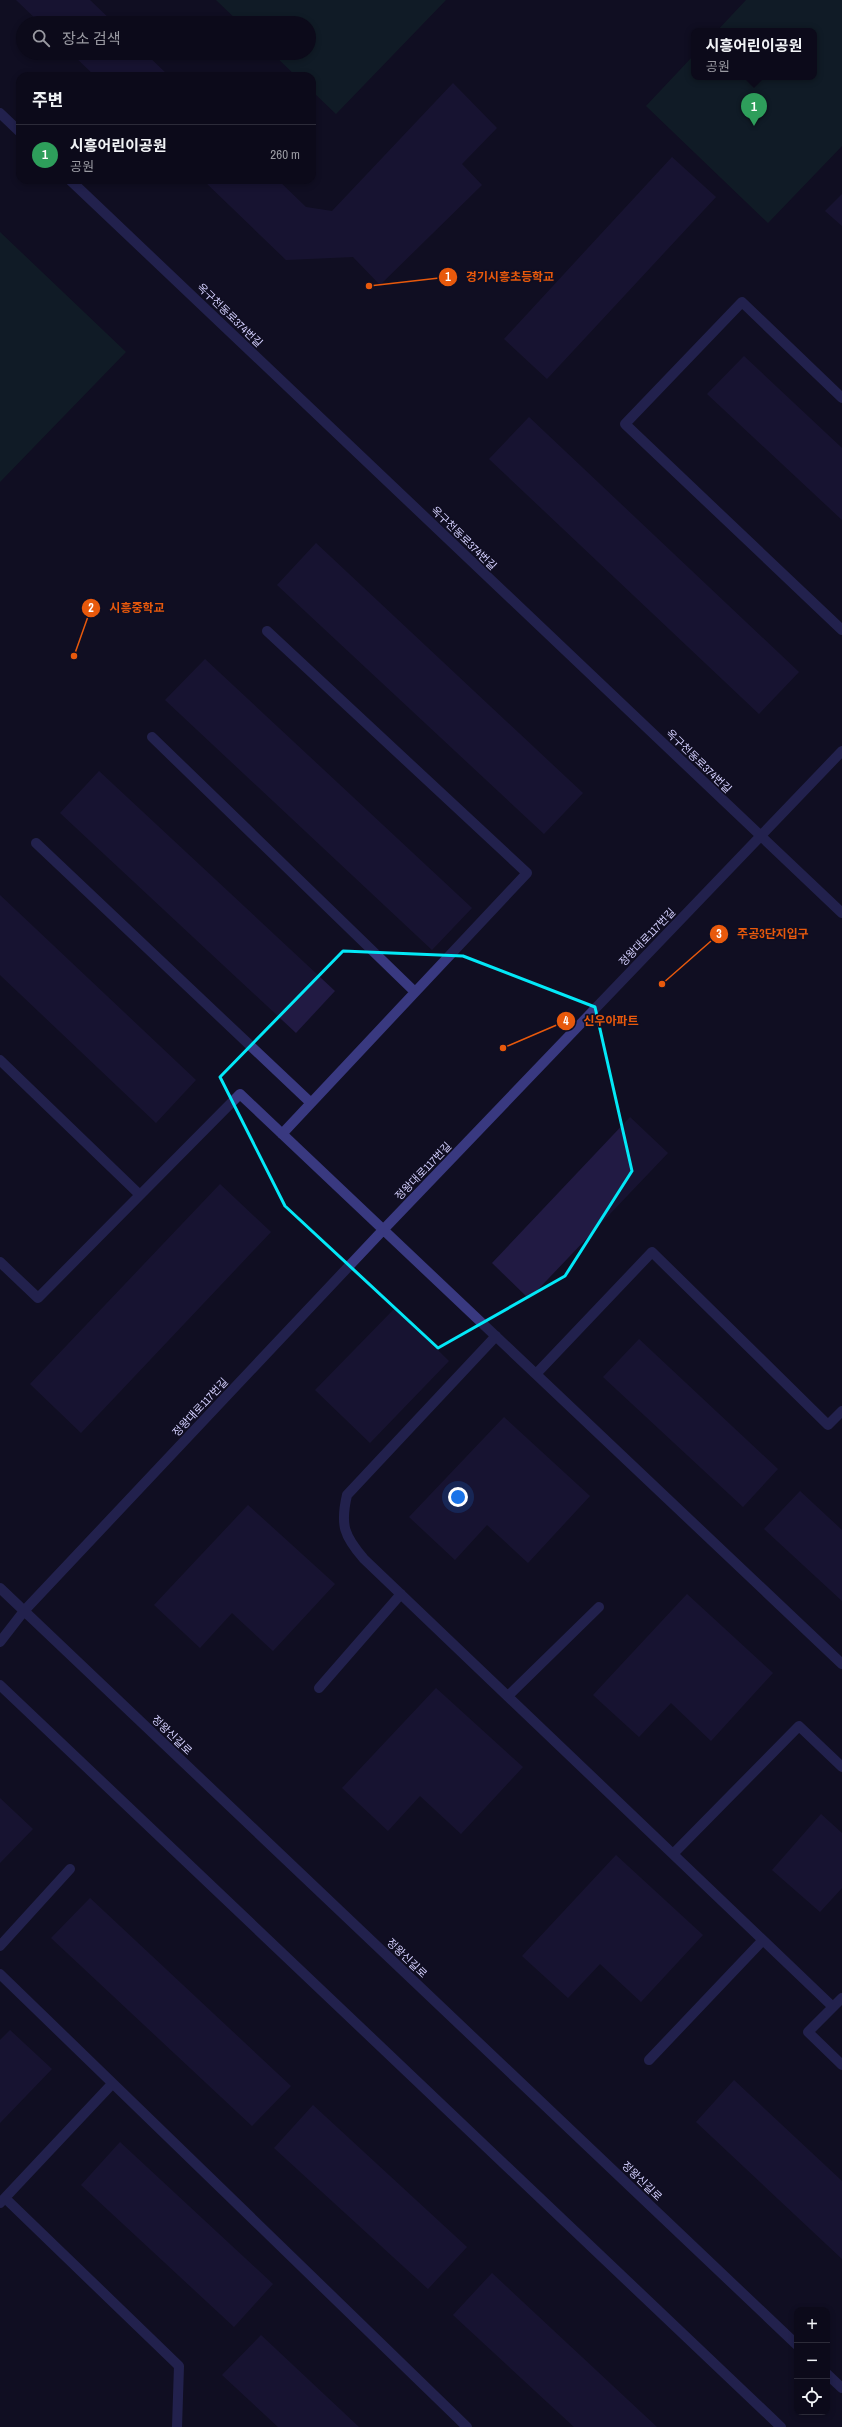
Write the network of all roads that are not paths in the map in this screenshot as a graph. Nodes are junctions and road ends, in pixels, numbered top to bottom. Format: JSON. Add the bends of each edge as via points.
{"nodes":[{"id":1,"x":0,"y":113,"type":"edge"},
{"id":2,"x":16,"y":128,"type":"edge"},
{"id":3,"x":74,"y":184,"type":"edge"},
{"id":4,"x":842,"y":398,"type":"edge"},
{"id":5,"x":842,"y":630,"type":"edge"},
{"id":6,"x":267,"y":631,"type":"dead end"},
{"id":7,"x":152,"y":737,"type":"dead end"},
{"id":8,"x":842,"y":751,"type":"edge"},
{"id":9,"x":761,"y":836,"type":"junction"},
{"id":10,"x":36,"y":843,"type":"dead end"},
{"id":11,"x":842,"y":913,"type":"edge"},
{"id":12,"x":416,"y":992,"type":"junction"},
{"id":13,"x":0,"y":1060,"type":"edge"},
{"id":14,"x":311,"y":1103,"type":"junction"},
{"id":15,"x":282,"y":1134,"type":"junction"},
{"id":16,"x":140,"y":1195,"type":"junction"},
{"id":17,"x":383,"y":1230,"type":"junction"},
{"id":18,"x":0,"y":1262,"type":"edge"},
{"id":19,"x":496,"y":1336,"type":"junction"},
{"id":20,"x":536,"y":1374,"type":"junction"},
{"id":21,"x":842,"y":1411,"type":"edge"},
{"id":22,"x":0,"y":1588,"type":"edge"},
{"id":23,"x":401,"y":1594,"type":"junction"},
{"id":24,"x":599,"y":1607,"type":"dead end"},
{"id":25,"x":24,"y":1611,"type":"junction"},
{"id":26,"x":0,"y":1642,"type":"edge"},
{"id":27,"x":842,"y":1664,"type":"edge"},
{"id":28,"x":0,"y":1685,"type":"edge"},
{"id":29,"x":319,"y":1688,"type":"dead end"},
{"id":30,"x":508,"y":1696,"type":"junction"},
{"id":31,"x":842,"y":1767,"type":"edge"},
{"id":32,"x":673,"y":1854,"type":"junction"},
{"id":33,"x":70,"y":1869,"type":"dead end"},
{"id":34,"x":763,"y":1940,"type":"junction"},
{"id":35,"x":0,"y":1946,"type":"edge"},
{"id":36,"x":0,"y":1974,"type":"edge"},
{"id":37,"x":842,"y":1998,"type":"edge"},
{"id":38,"x":833,"y":2007,"type":"junction"},
{"id":39,"x":649,"y":2060,"type":"dead end"},
{"id":40,"x":842,"y":2065,"type":"edge"},
{"id":41,"x":112,"y":2084,"type":"junction"},
{"id":42,"x":2,"y":2200,"type":"edge"},
{"id":43,"x":795,"y":2343,"type":"edge"},
{"id":44,"x":830,"y":2377,"type":"edge"},
{"id":45,"x":842,"y":2388,"type":"edge"},
{"id":46,"x":178,"y":2427,"type":"edge"},
{"id":47,"x":467,"y":2427,"type":"edge"},
{"id":48,"x":781,"y":2427,"type":"edge"}],
"edges":[{"from":1,"to":2,"type":"street"},
{"from":3,"to":9,"type":"street","name":"옥구천동로374번길"},
{"from":4,"to":5,"type":"street","via":[[742,302],[626,424]]},
{"from":6,"to":12,"type":"street","via":[[527,873]]},
{"from":7,"to":12,"type":"street"},
{"from":8,"to":9,"type":"street","name":"정왕대로117번길"},
{"from":9,"to":11,"type":"street","name":"옥구천동로374번길"},
{"from":9,"to":17,"type":"street","name":"정왕대로117번길"},
{"from":10,"to":14,"type":"street"},
{"from":12,"to":14,"type":"street"},
{"from":13,"to":16,"type":"street"},
{"from":14,"to":15,"type":"street"},
{"from":15,"to":16,"type":"street","via":[[240,1094]]},
{"from":15,"to":17,"type":"street"},
{"from":16,"to":18,"type":"street","via":[[38,1298]]},
{"from":17,"to":19,"type":"street"},
{"from":17,"to":25,"type":"street","name":"정왕대로117번길"},
{"from":19,"to":20,"type":"street"},
{"from":19,"to":23,"type":"street","via":[[347,1495],[342,1516],[348,1540]]},
{"from":20,"to":21,"type":"street","via":[[652,1252],[828,1425]]},
{"from":20,"to":27,"type":"street"},
{"from":22,"to":25,"type":"street","name":"정왕신길로"},
{"from":23,"to":29,"type":"street"},
{"from":23,"to":30,"type":"street"},
{"from":24,"to":30,"type":"street"},
{"from":25,"to":26,"type":"street","name":"정왕대로117번길"},
{"from":25,"to":43,"type":"street","name":"정왕신길로"},
{"from":28,"to":48,"type":"street"},
{"from":30,"to":32,"type":"street"},
{"from":31,"to":32,"type":"street","via":[[799,1726]]},
{"from":32,"to":34,"type":"street"},
{"from":33,"to":35,"type":"street"},
{"from":34,"to":38,"type":"street"},
{"from":34,"to":39,"type":"street"},
{"from":36,"to":41,"type":"street"},
{"from":37,"to":38,"type":"street"},
{"from":38,"to":40,"type":"street","via":[[808,2032]]},
{"from":41,"to":42,"type":"street"},
{"from":41,"to":47,"type":"street"},
{"from":42,"to":46,"type":"street","via":[[179,2366]]},
{"from":44,"to":45,"type":"street"}]}
